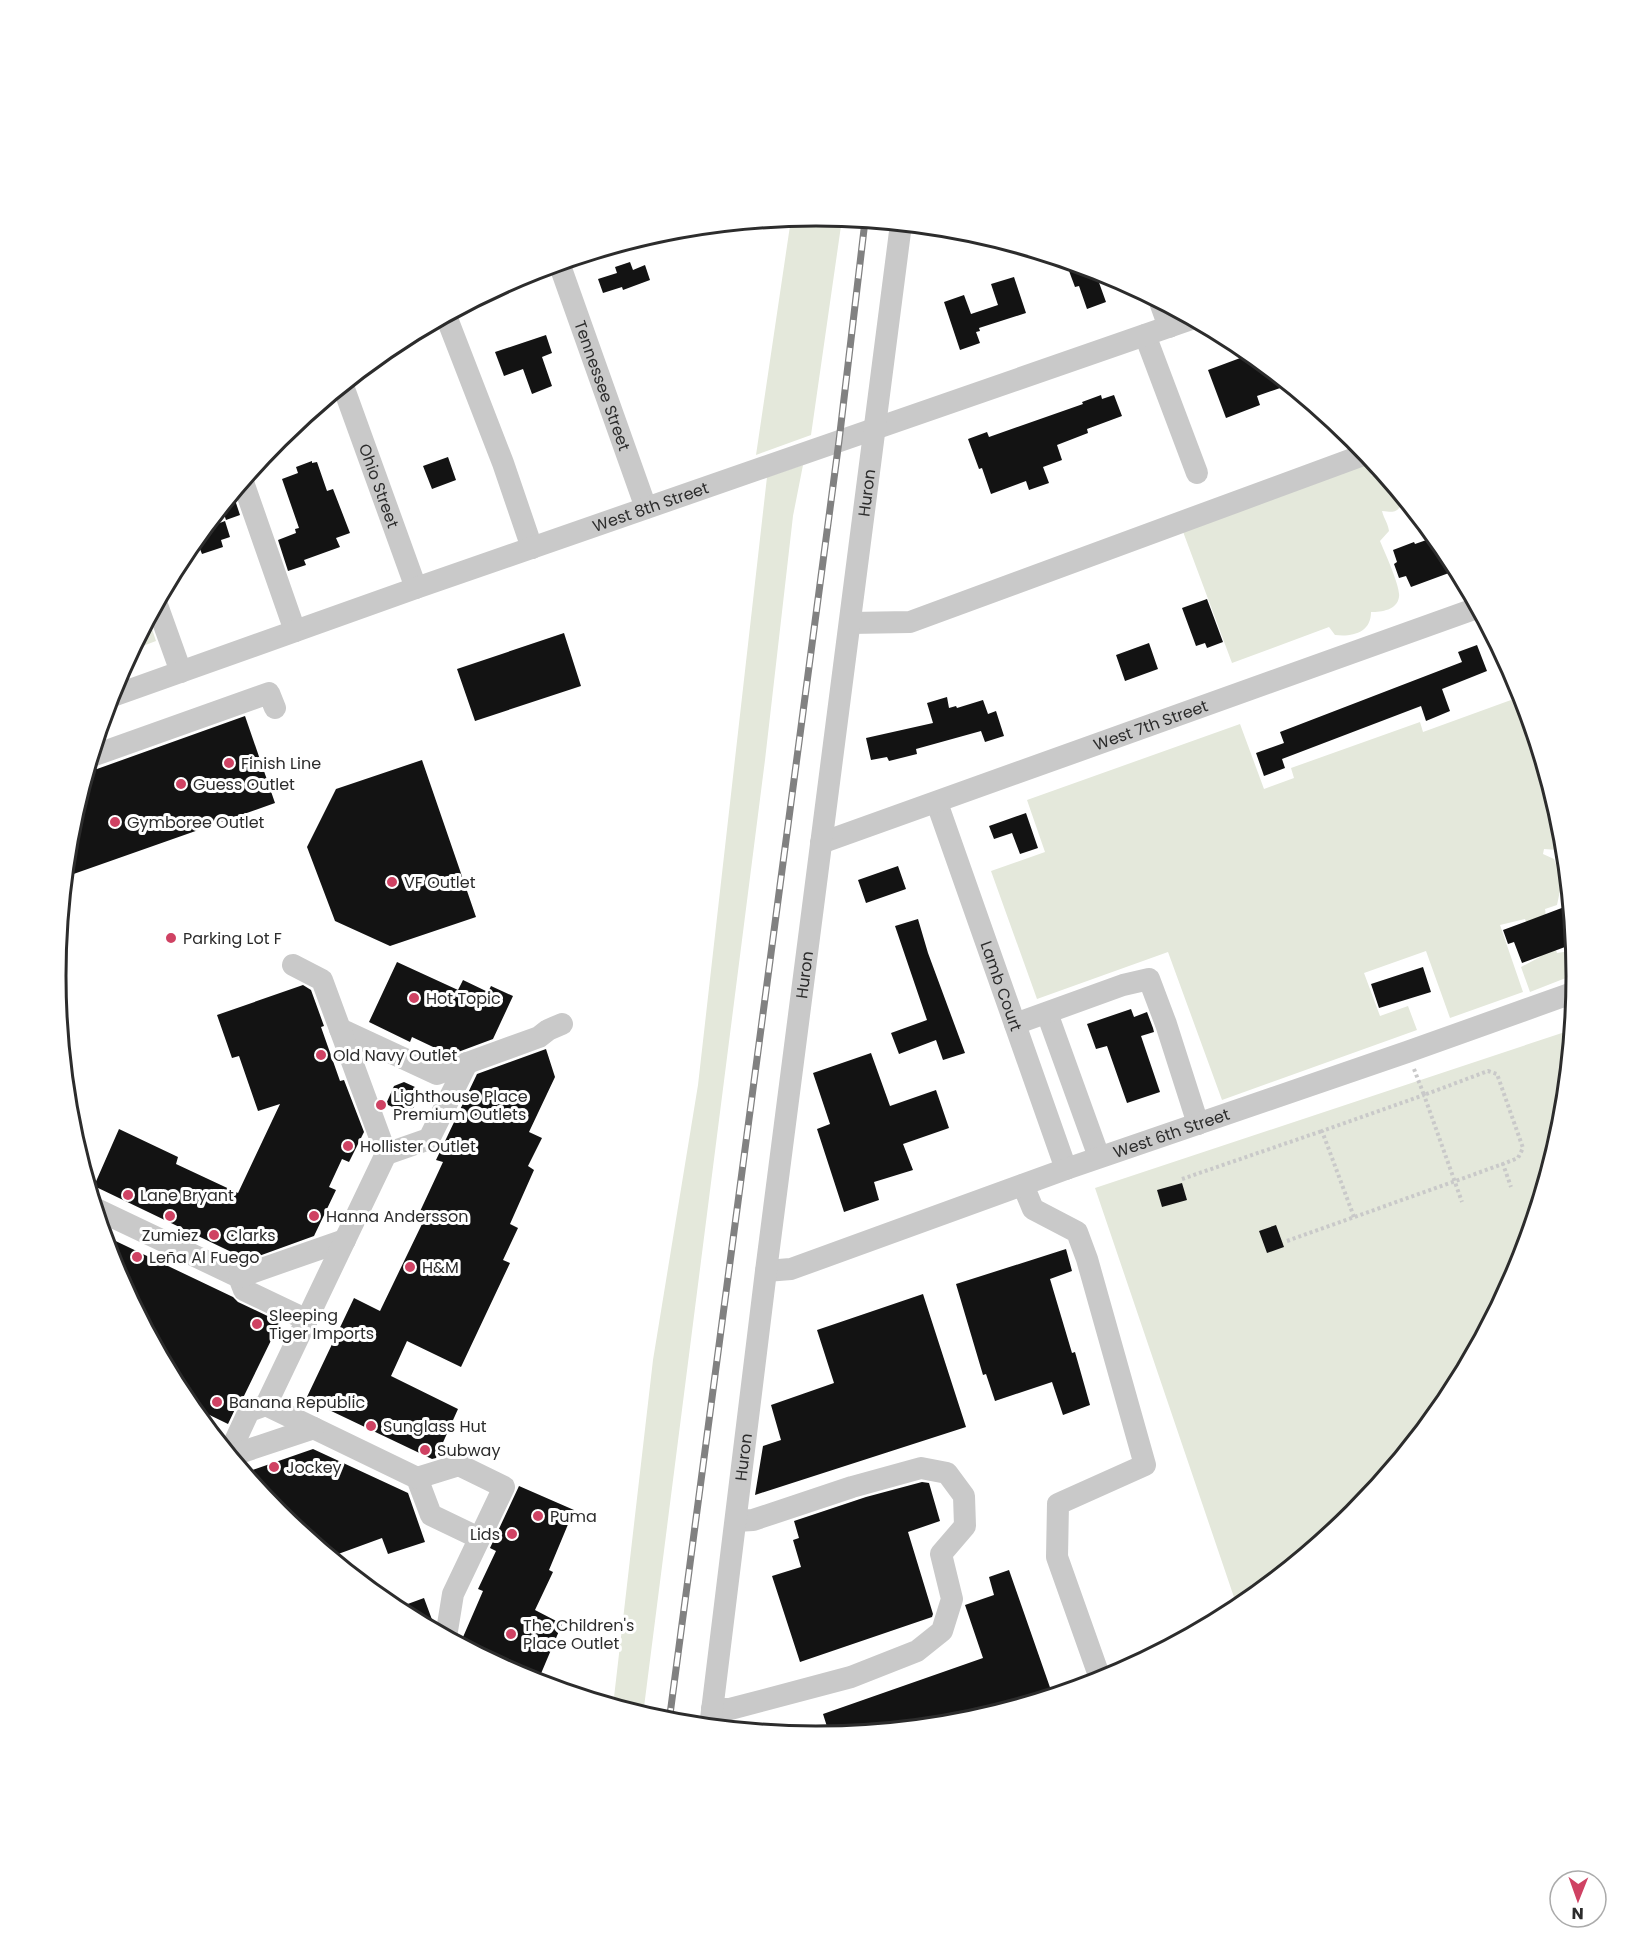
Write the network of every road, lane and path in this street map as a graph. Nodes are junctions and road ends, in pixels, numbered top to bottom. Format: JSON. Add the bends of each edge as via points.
{"nodes":[{"id":1,"x":900,"y":232,"type":"edge"},
{"id":2,"x":562,"y":271,"type":"edge"},
{"id":3,"x":1164,"y":312,"type":"edge"},
{"id":4,"x":1182,"y":322,"type":"edge"},
{"id":5,"x":449,"y":323,"type":"edge"},
{"id":6,"x":1169,"y":327,"type":"junction"},
{"id":7,"x":1145,"y":335,"type":"junction"},
{"id":8,"x":345,"y":392,"type":"edge"},
{"id":9,"x":875,"y":428,"type":"junction"},
{"id":10,"x":1357,"y":457,"type":"edge"},
{"id":11,"x":1197,"y":473,"type":"dead end"},
{"id":12,"x":246,"y":490,"type":"edge"},
{"id":13,"x":646,"y":508,"type":"junction"},
{"id":14,"x":532,"y":548,"type":"junction"},
{"id":15,"x":416,"y":588,"type":"junction"},
{"id":16,"x":1470,"y":610,"type":"edge"},
{"id":17,"x":159,"y":614,"type":"edge"},
{"id":18,"x":850,"y":623,"type":"junction"},
{"id":19,"x":295,"y":631,"type":"junction"},
{"id":20,"x":181,"y":672,"type":"junction"},
{"id":21,"x":122,"y":693,"type":"edge"},
{"id":22,"x":275,"y":708,"type":"dead end"},
{"id":23,"x":101,"y":753,"type":"edge"},
{"id":24,"x":937,"y":803,"type":"junction"},
{"id":25,"x":821,"y":843,"type":"junction"},
{"id":26,"x":293,"y":965,"type":"dead end"},
{"id":27,"x":1565,"y":995,"type":"edge"},
{"id":28,"x":1047,"y":1013,"type":"junction"},
{"id":29,"x":562,"y":1024,"type":"dead end"},
{"id":30,"x":1015,"y":1024,"type":"junction"},
{"id":31,"x":340,"y":1029,"type":"junction"},
{"id":32,"x":1407,"y":1052,"type":"junction"},
{"id":33,"x":467,"y":1063,"type":"junction"},
{"id":34,"x":1424,"y":1095,"type":"junction"},
{"id":35,"x":1198,"y":1124,"type":"junction"},
{"id":36,"x":1322,"y":1131,"type":"junction"},
{"id":37,"x":386,"y":1154,"type":"junction"},
{"id":38,"x":1099,"y":1158,"type":"junction"},
{"id":39,"x":1503,"y":1164,"type":"junction"},
{"id":40,"x":1066,"y":1169,"type":"junction"},
{"id":41,"x":1182,"y":1179,"type":"dead end"},
{"id":42,"x":1454,"y":1181,"type":"junction"},
{"id":43,"x":1023,"y":1185,"type":"junction"},
{"id":44,"x":1511,"y":1186,"type":"dead end"},
{"id":45,"x":1462,"y":1202,"type":"dead end"},
{"id":46,"x":105,"y":1213,"type":"edge"},
{"id":47,"x":1354,"y":1217,"type":"junction"},
{"id":48,"x":345,"y":1240,"type":"junction"},
{"id":49,"x":1287,"y":1240,"type":"dead end"},
{"id":50,"x":766,"y":1271,"type":"junction"},
{"id":51,"x":239,"y":1277,"type":"junction"},
{"id":52,"x":307,"y":1320,"type":"junction"},
{"id":53,"x":266,"y":1405,"type":"junction"},
{"id":54,"x":314,"y":1428,"type":"junction"},
{"id":55,"x":233,"y":1448,"type":"edge"},
{"id":56,"x":237,"y":1453,"type":"edge"},
{"id":57,"x":417,"y":1478,"type":"junction"},
{"id":58,"x":736,"y":1521,"type":"junction"},
{"id":59,"x":479,"y":1538,"type":"junction"},
{"id":60,"x":447,"y":1629,"type":"edge"},
{"id":61,"x":1098,"y":1671,"type":"edge"},
{"id":62,"x":711,"y":1718,"type":"edge"}],
"edges":[{"from":1,"to":9,"type":"street","name":"Huron"},
{"from":2,"to":13,"type":"street","name":"Tennessee Street"},
{"from":3,"to":6,"type":"street"},
{"from":4,"to":6,"type":"street","name":"West 8th Street"},
{"from":5,"to":14,"type":"street"},
{"from":6,"to":7,"type":"street","name":"West 8th Street"},
{"from":7,"to":9,"type":"street","name":"West 8th Street"},
{"from":7,"to":11,"type":"street"},
{"from":8,"to":15,"type":"street","name":"Ohio Street"},
{"from":9,"to":13,"type":"street","name":"West 8th Street"},
{"from":9,"to":18,"type":"street","name":"Huron"},
{"from":10,"to":18,"type":"street","via":[[910,622]]},
{"from":12,"to":19,"type":"street"},
{"from":13,"to":14,"type":"street","name":"West 8th Street"},
{"from":14,"to":15,"type":"street","name":"West 8th Street"},
{"from":15,"to":19,"type":"street","name":"West 8th Street"},
{"from":16,"to":24,"type":"street","name":"West 7th Street"},
{"from":17,"to":20,"type":"street"},
{"from":18,"to":25,"type":"street","name":"Huron"},
{"from":19,"to":20,"type":"street","name":"West 8th Street"},
{"from":20,"to":21,"type":"street","name":"West 8th Street"},
{"from":22,"to":23,"type":"street","via":[[269,693]]},
{"from":24,"to":25,"type":"street","name":"West 7th Street"},
{"from":24,"to":30,"type":"street","name":"Lamb Court"},
{"from":25,"to":50,"type":"street","name":"Huron"},
{"from":26,"to":31,"type":"street","via":[[322,980]]},
{"from":27,"to":32,"type":"street","name":"West 6th Street"},
{"from":28,"to":30,"type":"street"},
{"from":28,"to":35,"type":"street","via":[[1149,979]]},
{"from":28,"to":38,"type":"street"},
{"from":29,"to":33,"type":"street","via":[[539,1037]]},
{"from":30,"to":40,"type":"street","name":"Lamb Court"},
{"from":31,"to":33,"type":"street","via":[[437,1074]]},
{"from":31,"to":37,"type":"street"},
{"from":32,"to":34,"type":"path"},
{"from":32,"to":35,"type":"street","name":"West 6th Street"},
{"from":33,"to":37,"type":"street","via":[[429,1139]]},
{"from":34,"to":36,"type":"path"},
{"from":34,"to":39,"type":"path","via":[[1488,1071],[1497,1074],[1523,1148],[1518,1158]]},
{"from":34,"to":42,"type":"path"},
{"from":35,"to":38,"type":"street","name":"West 6th Street"},
{"from":36,"to":41,"type":"path"},
{"from":36,"to":47,"type":"path"},
{"from":37,"to":48,"type":"street"},
{"from":38,"to":40,"type":"street","name":"West 6th Street"},
{"from":39,"to":42,"type":"path"},
{"from":39,"to":44,"type":"path"},
{"from":40,"to":43,"type":"street","name":"West 6th Street"},
{"from":42,"to":45,"type":"path"},
{"from":42,"to":47,"type":"path"},
{"from":43,"to":50,"type":"street","name":"West 6th Street","via":[[791,1269]]},
{"from":43,"to":61,"type":"street","via":[[1033,1209],[1077,1232],[1145,1466],[1058,1504],[1057,1557]]},
{"from":46,"to":51,"type":"street"},
{"from":47,"to":49,"type":"path"},
{"from":48,"to":51,"type":"street"},
{"from":48,"to":52,"type":"street"},
{"from":50,"to":58,"type":"street","name":"Huron"},
{"from":51,"to":52,"type":"street","via":[[244,1290]]},
{"from":52,"to":53,"type":"street"},
{"from":53,"to":54,"type":"street"},
{"from":53,"to":55,"type":"street","via":[[249,1411]]},
{"from":54,"to":56,"type":"street"},
{"from":54,"to":57,"type":"street"},
{"from":57,"to":59,"type":"street","via":[[431,1515]]},
{"from":57,"to":59,"type":"street","via":[[459,1465],[504,1487]]},
{"from":58,"to":62,"type":"street","name":"Huron"},
{"from":58,"to":62,"type":"street","via":[[753,1520],[921,1468],[947,1473],[964,1496],[965,1526],[941,1554],[952,1599],[942,1631],[917,1651],[851,1677],[730,1709]]},
{"from":59,"to":60,"type":"street","via":[[453,1594]]}]}
